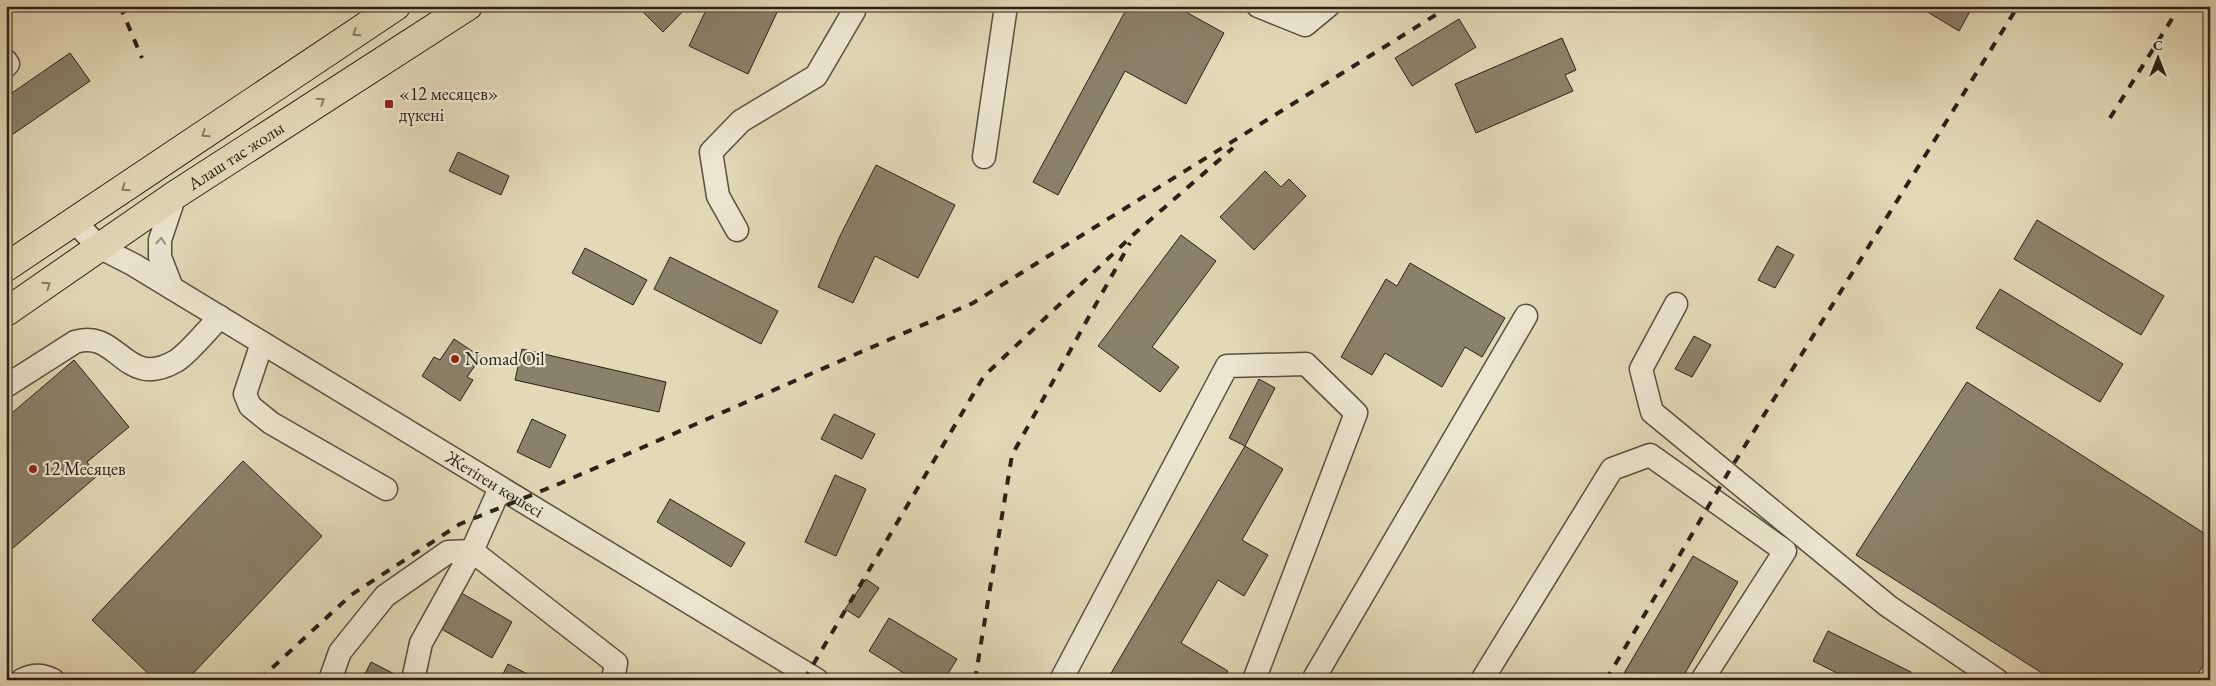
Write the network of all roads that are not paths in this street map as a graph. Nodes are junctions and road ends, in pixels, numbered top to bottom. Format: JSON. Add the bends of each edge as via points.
{"nodes":[{"id":1,"x":396,"y":6,"type":"edge"},
{"id":2,"x":468,"y":6,"type":"edge"},
{"id":3,"x":855,"y":6,"type":"edge"},
{"id":4,"x":1006,"y":6,"type":"edge"},
{"id":5,"x":1258,"y":6,"type":"edge"},
{"id":6,"x":1328,"y":6,"type":"edge"},
{"id":7,"x":6,"y":61,"type":"edge"},
{"id":8,"x":6,"y":66,"type":"edge"},
{"id":9,"x":984,"y":157,"type":"dead end"},
{"id":10,"x":180,"y":192,"type":"junction"},
{"id":11,"x":75,"y":222,"type":"junction"},
{"id":12,"x":737,"y":230,"type":"dead end"},
{"id":13,"x":99,"y":248,"type":"junction"},
{"id":14,"x":6,"y":267,"type":"edge"},
{"id":15,"x":172,"y":288,"type":"junction"},
{"id":16,"x":1676,"y":304,"type":"dead end"},
{"id":17,"x":6,"y":312,"type":"edge"},
{"id":18,"x":1526,"y":316,"type":"dead end"},
{"id":19,"x":220,"y":317,"type":"junction"},
{"id":20,"x":262,"y":343,"type":"junction"},
{"id":21,"x":6,"y":386,"type":"edge"},
{"id":22,"x":500,"y":488,"type":"junction"},
{"id":23,"x":386,"y":490,"type":"dead end"},
{"id":24,"x":472,"y":551,"type":"junction"},
{"id":25,"x":22,"y":680,"type":"edge"},
{"id":26,"x":53,"y":680,"type":"edge"},
{"id":27,"x":330,"y":680,"type":"edge"},
{"id":28,"x":413,"y":680,"type":"edge"},
{"id":29,"x":613,"y":680,"type":"edge"},
{"id":30,"x":817,"y":680,"type":"edge"},
{"id":31,"x":1060,"y":680,"type":"edge"},
{"id":32,"x":1254,"y":680,"type":"edge"},
{"id":33,"x":1313,"y":680,"type":"edge"},
{"id":34,"x":1482,"y":680,"type":"edge"},
{"id":35,"x":1702,"y":680,"type":"edge"},
{"id":36,"x":1997,"y":680,"type":"edge"}],
"edges":[{"from":1,"to":11,"type":"main road","name":"Алаш тас жолы","one_way":true},
{"from":10,"to":2,"type":"main road","name":"Алаш тас жолы","one_way":true},
{"from":3,"to":12,"type":"street","via":[[816,76],[741,121],[711,152],[718,196]]},
{"from":4,"to":9,"type":"street"},
{"from":5,"to":6,"type":"street","via":[[1305,25]]},
{"from":7,"to":8,"type":"street"},
{"from":10,"to":13,"type":"main road","name":"Алаш тас жолы"},
{"from":15,"to":10,"type":"street","one_way":true,"via":[[160,258],[160,240]]},
{"from":11,"to":13,"type":"street"},
{"from":11,"to":14,"type":"main road","name":"Алаш тас жолы"},
{"from":13,"to":15,"type":"street","name":"Жетіген көшесі"},
{"from":17,"to":13,"type":"main road","name":"Алаш тас жолы","one_way":true},
{"from":15,"to":19,"type":"street","name":"Жетіген көшесі"},
{"from":16,"to":36,"type":"street","via":[[1640,369],[1652,412],[1888,606]]},
{"from":18,"to":33,"type":"street"},
{"from":19,"to":20,"type":"street","name":"Жетіген көшесі"},
{"from":19,"to":21,"type":"street","via":[[177,360],[158,369],[137,368],[101,342],[88,338],[75,342]]},
{"from":20,"to":22,"type":"street","name":"Жетіген көшесі"},
{"from":20,"to":23,"type":"street","via":[[245,394],[250,406],[271,423]]},
{"from":22,"to":24,"type":"street"},
{"from":22,"to":30,"type":"street","name":"Жетіген көшесі"},
{"from":24,"to":27,"type":"street","via":[[448,552],[385,596],[340,652]]},
{"from":24,"to":28,"type":"street","via":[[421,643]]},
{"from":24,"to":29,"type":"street","via":[[616,663]]},
{"from":25,"to":26,"type":"street","via":[[31,675]]},
{"from":31,"to":32,"type":"street","via":[[1227,366],[1306,364],[1356,413]]},
{"from":34,"to":35,"type":"street","via":[[1612,469],[1650,455],[1785,551]]}]}
